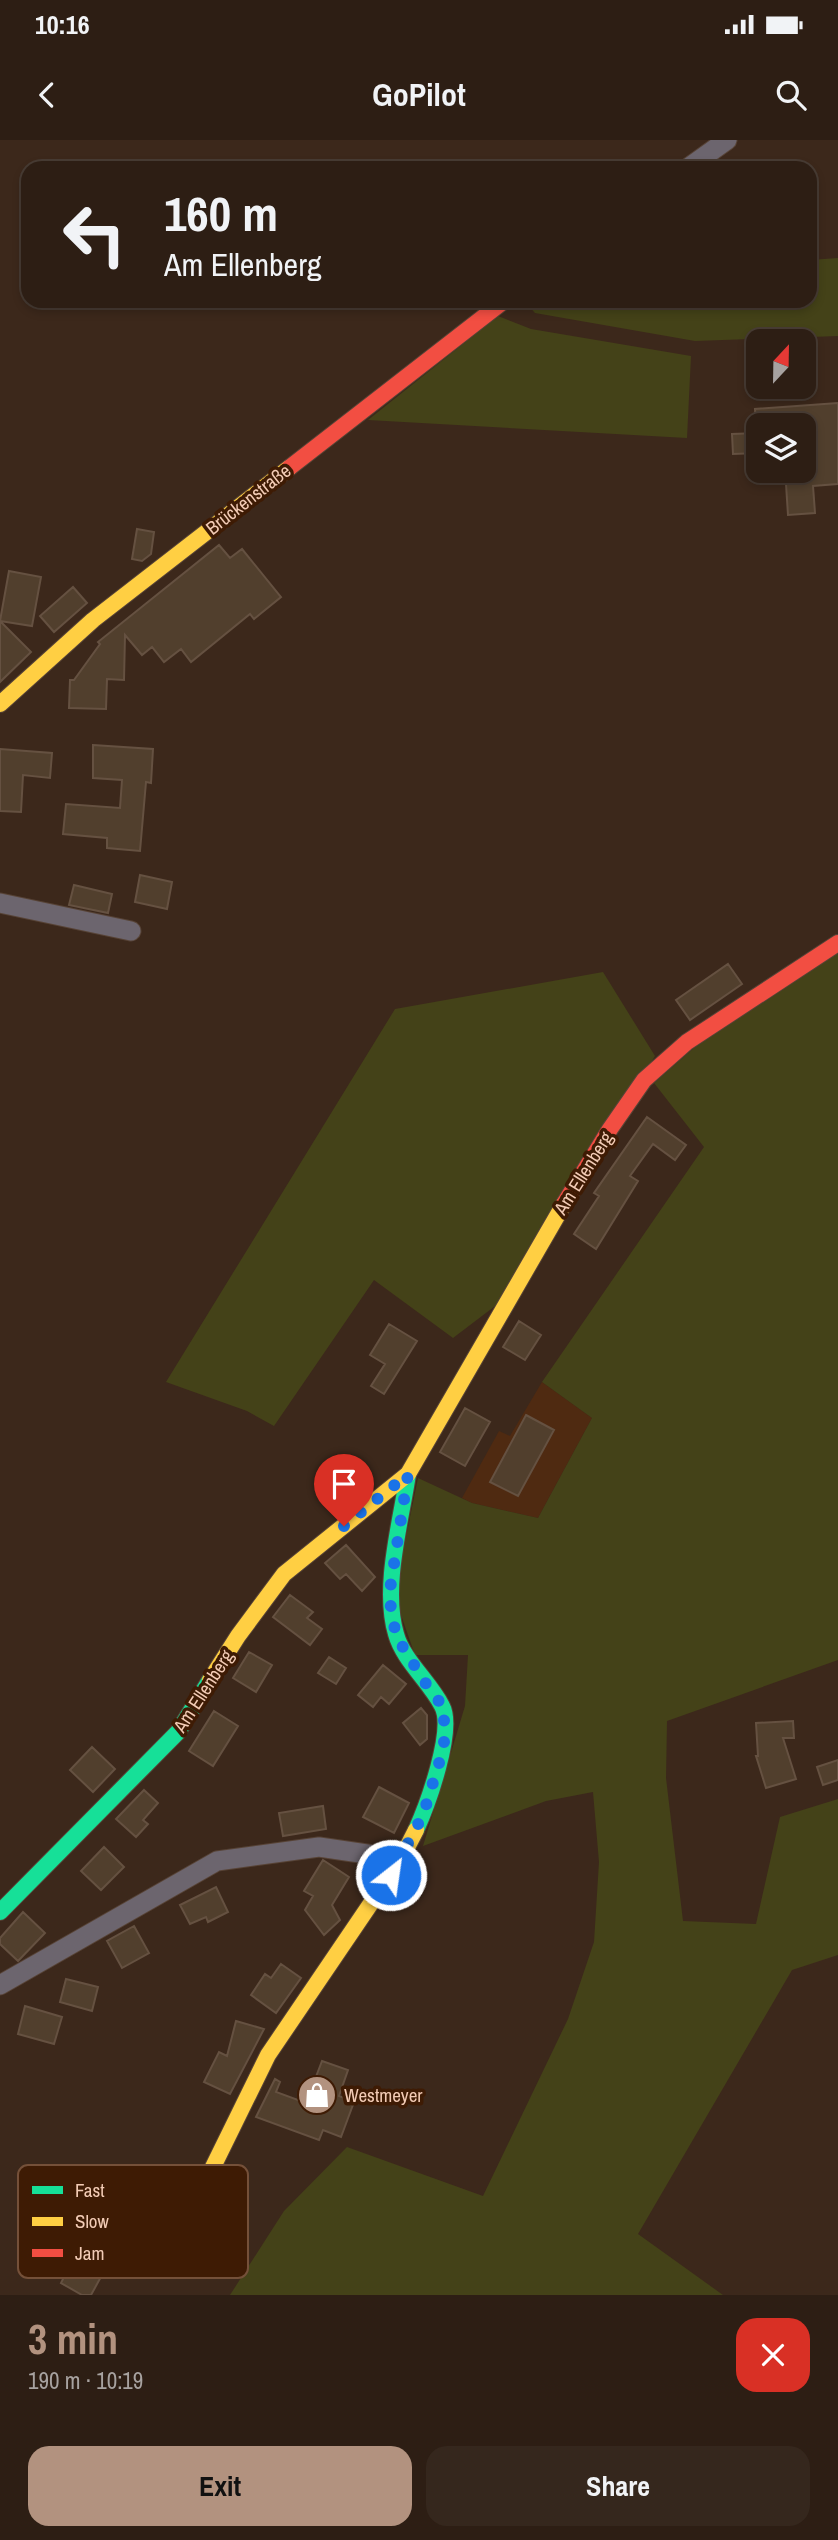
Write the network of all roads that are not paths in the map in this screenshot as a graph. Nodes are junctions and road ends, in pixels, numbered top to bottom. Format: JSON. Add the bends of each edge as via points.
{"nodes":[{"id":1,"x":727,"y":140,"type":"edge"},
{"id":2,"x":698,"y":161,"type":"edge"},
{"id":3,"x":495,"y":308,"type":"edge"},
{"id":4,"x":0,"y":704,"type":"edge"},
{"id":5,"x":0,"y":903,"type":"edge"},
{"id":6,"x":131,"y":931,"type":"dead end"},
{"id":7,"x":838,"y":943,"type":"edge"},
{"id":8,"x":408,"y":1474,"type":"junction"},
{"id":9,"x":401,"y":1859,"type":"junction"},
{"id":10,"x":0,"y":1912,"type":"edge"},
{"id":11,"x":0,"y":1985,"type":"edge"},
{"id":12,"x":214,"y":2165,"type":"edge"}],
"edges":[{"from":1,"to":2,"type":"street"},
{"from":3,"to":4,"type":"street","name":"Brückenstraße","via":[[93,620]]},
{"from":5,"to":6,"type":"street"},
{"from":7,"to":8,"type":"street","name":"Am Ellenberg","via":[[687,1042],[644,1080],[560,1210]]},
{"from":8,"to":9,"type":"street","name":"Am Ellenberg","via":[[389,1596],[396,1636],[444,1708],[444,1747],[423,1815]]},
{"from":8,"to":10,"type":"street","name":"Am Ellenberg","via":[[284,1574],[238,1636],[178,1732]]},
{"from":9,"to":11,"type":"street","via":[[319,1847],[217,1861]]},
{"from":9,"to":12,"type":"street","name":"Am Ellenberg","via":[[268,2054]]}]}
